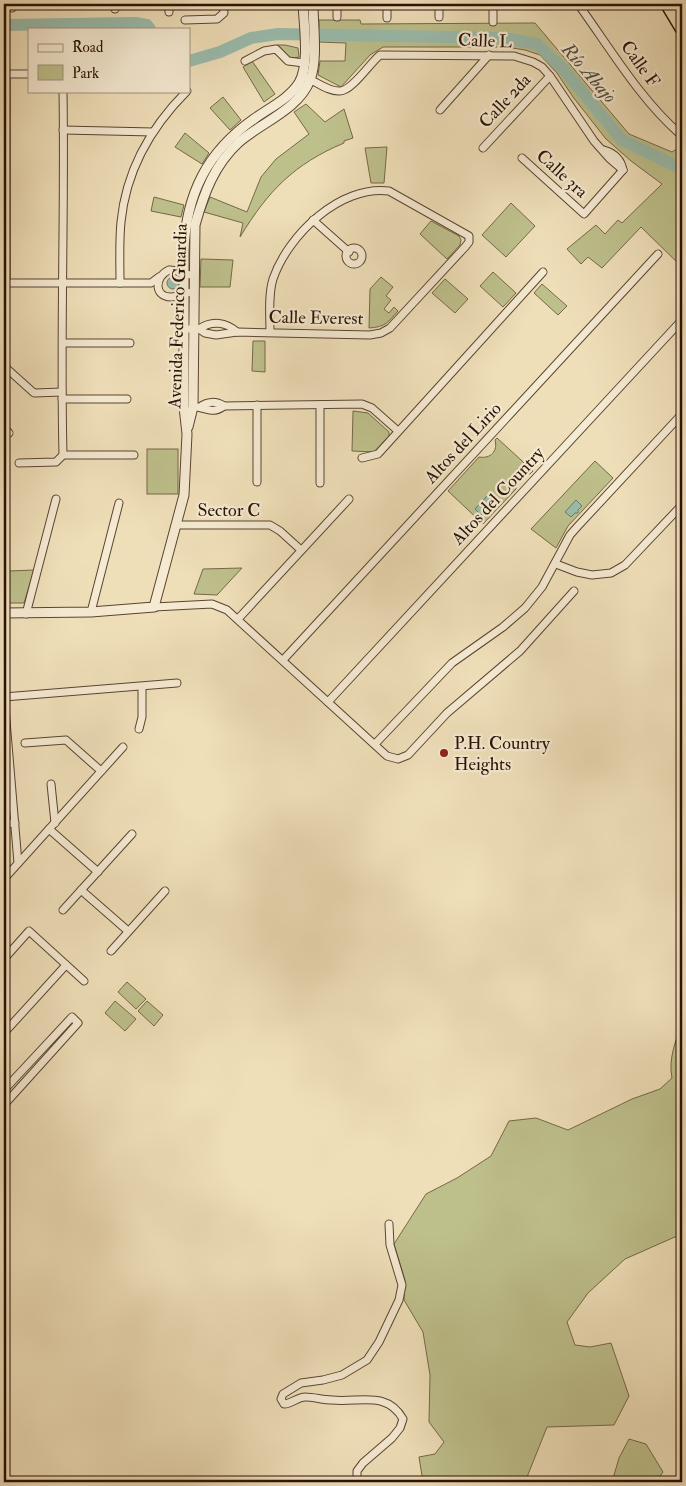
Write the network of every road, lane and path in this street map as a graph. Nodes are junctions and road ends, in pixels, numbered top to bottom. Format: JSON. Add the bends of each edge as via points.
{"nodes":[{"id":1,"x":169,"y":4,"type":"edge"},
{"id":2,"x":223,"y":4,"type":"edge"},
{"id":3,"x":303,"y":4,"type":"edge"},
{"id":4,"x":313,"y":4,"type":"edge"},
{"id":5,"x":337,"y":4,"type":"edge"},
{"id":6,"x":387,"y":4,"type":"edge"},
{"id":7,"x":439,"y":4,"type":"edge"},
{"id":8,"x":493,"y":4,"type":"edge"},
{"id":9,"x":578,"y":4,"type":"edge"},
{"id":10,"x":667,"y":4,"type":"edge"},
{"id":11,"x":169,"y":12,"type":"dead end"},
{"id":12,"x":337,"y":17,"type":"dead end"},
{"id":13,"x":439,"y":17,"type":"dead end"},
{"id":14,"x":387,"y":18,"type":"dead end"},
{"id":15,"x":184,"y":20,"type":"dead end"},
{"id":16,"x":308,"y":20,"type":"junction"},
{"id":17,"x":493,"y":22,"type":"dead end"},
{"id":18,"x":682,"y":29,"type":"edge"},
{"id":19,"x":309,"y":52,"type":"junction"},
{"id":20,"x":467,"y":55,"type":"junction"},
{"id":21,"x":489,"y":55,"type":"junction"},
{"id":22,"x":245,"y":61,"type":"dead end"},
{"id":23,"x":304,"y":63,"type":"junction"},
{"id":24,"x":474,"y":72,"type":"junction"},
{"id":25,"x":5,"y":74,"type":"edge"},
{"id":26,"x":28,"y":74,"type":"edge"},
{"id":27,"x":550,"y":76,"type":"junction"},
{"id":28,"x":306,"y":77,"type":"junction"},
{"id":29,"x":63,"y":92,"type":"edge"},
{"id":30,"x":186,"y":92,"type":"edge"},
{"id":31,"x":440,"y":110,"type":"dead end"},
{"id":32,"x":63,"y":130,"type":"junction"},
{"id":33,"x":153,"y":132,"type":"junction"},
{"id":34,"x":682,"y":132,"type":"edge"},
{"id":35,"x":483,"y":148,"type":"dead end"},
{"id":36,"x":522,"y":158,"type":"dead end"},
{"id":37,"x":623,"y":170,"type":"joint"},
{"id":38,"x":314,"y":220,"type":"junction"},
{"id":39,"x":349,"y":252,"type":"dead end"},
{"id":40,"x":658,"y":254,"type":"dead end"},
{"id":41,"x":543,"y":272,"type":"dead end"},
{"id":42,"x":189,"y":275,"type":"junction"},
{"id":43,"x":160,"y":277,"type":"junction"},
{"id":44,"x":5,"y":283,"type":"edge"},
{"id":45,"x":64,"y":283,"type":"junction"},
{"id":46,"x":120,"y":283,"type":"junction"},
{"id":47,"x":151,"y":283,"type":"junction"},
{"id":48,"x":159,"y":290,"type":"junction"},
{"id":49,"x":189,"y":292,"type":"junction"},
{"id":50,"x":682,"y":320,"type":"edge"},
{"id":51,"x":184,"y":329,"type":"junction"},
{"id":52,"x":197,"y":329,"type":"junction"},
{"id":53,"x":237,"y":332,"type":"junction"},
{"id":54,"x":270,"y":333,"type":"junction"},
{"id":55,"x":63,"y":343,"type":"junction"},
{"id":56,"x":130,"y":343,"type":"dead end"},
{"id":57,"x":4,"y":366,"type":"edge"},
{"id":58,"x":62,"y":395,"type":"junction"},
{"id":59,"x":127,"y":399,"type":"dead end"},
{"id":60,"x":257,"y":405,"type":"junction"},
{"id":61,"x":320,"y":405,"type":"junction"},
{"id":62,"x":193,"y":407,"type":"junction"},
{"id":63,"x":682,"y":414,"type":"edge"},
{"id":64,"x":398,"y":431,"type":"junction"},
{"id":65,"x":63,"y":454,"type":"junction"},
{"id":66,"x":134,"y":455,"type":"dead end"},
{"id":67,"x":362,"y":458,"type":"dead end"},
{"id":68,"x":19,"y":462,"type":"dead end"},
{"id":69,"x":257,"y":482,"type":"dead end"},
{"id":70,"x":320,"y":483,"type":"dead end"},
{"id":71,"x":56,"y":499,"type":"dead end"},
{"id":72,"x":349,"y":499,"type":"dead end"},
{"id":73,"x":118,"y":502,"type":"dead end"},
{"id":74,"x":682,"y":506,"type":"edge"},
{"id":75,"x":177,"y":525,"type":"junction"},
{"id":76,"x":301,"y":550,"type":"junction"},
{"id":77,"x":556,"y":564,"type":"junction"},
{"id":78,"x":574,"y":591,"type":"dead end"},
{"id":79,"x":154,"y":607,"type":"junction"},
{"id":80,"x":91,"y":612,"type":"junction"},
{"id":81,"x":4,"y":613,"type":"edge"},
{"id":82,"x":26,"y":614,"type":"junction"},
{"id":83,"x":238,"y":619,"type":"junction"},
{"id":84,"x":282,"y":660,"type":"junction"},
{"id":85,"x":177,"y":684,"type":"dead end"},
{"id":86,"x":142,"y":687,"type":"junction"},
{"id":87,"x":4,"y":697,"type":"edge"},
{"id":88,"x":328,"y":702,"type":"junction"},
{"id":89,"x":139,"y":729,"type":"dead end"},
{"id":90,"x":25,"y":743,"type":"dead end"},
{"id":91,"x":374,"y":744,"type":"junction"},
{"id":92,"x":123,"y":748,"type":"dead end"},
{"id":93,"x":7,"y":761,"type":"edge"},
{"id":94,"x":102,"y":771,"type":"junction"},
{"id":95,"x":51,"y":784,"type":"dead end"},
{"id":96,"x":15,"y":823,"type":"junction"},
{"id":97,"x":55,"y":823,"type":"junction"},
{"id":98,"x":4,"y":824,"type":"edge"},
{"id":99,"x":49,"y":829,"type":"junction"},
{"id":100,"x":132,"y":834,"type":"dead end"},
{"id":101,"x":34,"y":846,"type":"junction"},
{"id":102,"x":17,"y":850,"type":"junction"},
{"id":103,"x":18,"y":863,"type":"junction"},
{"id":104,"x":98,"y":872,"type":"junction"},
{"id":105,"x":4,"y":879,"type":"edge"},
{"id":106,"x":81,"y":890,"type":"junction"},
{"id":107,"x":164,"y":891,"type":"dead end"},
{"id":108,"x":62,"y":910,"type":"dead end"},
{"id":109,"x":128,"y":932,"type":"junction"},
{"id":110,"x":111,"y":951,"type":"dead end"},
{"id":111,"x":4,"y":959,"type":"edge"},
{"id":112,"x":66,"y":965,"type":"junction"},
{"id":113,"x":84,"y":981,"type":"dead end"},
{"id":114,"x":4,"y":1033,"type":"edge"},
{"id":115,"x":28,"y":1063,"type":"junction"},
{"id":116,"x":36,"y":1068,"type":"junction"},
{"id":117,"x":4,"y":1090,"type":"edge"},
{"id":118,"x":4,"y":1104,"type":"edge"},
{"id":119,"x":389,"y":1224,"type":"dead end"},
{"id":120,"x":357,"y":1482,"type":"edge"}],
"edges":[{"from":1,"to":11,"type":"street"},
{"from":2,"to":15,"type":"street","via":[[224,13],[218,19]]},
{"from":3,"to":16,"type":"street","name":"Avenida Federico Guardia"},
{"from":4,"to":16,"type":"street","name":"Avenida Federico Guardia"},
{"from":5,"to":12,"type":"street"},
{"from":6,"to":14,"type":"street"},
{"from":7,"to":13,"type":"street"},
{"from":8,"to":17,"type":"street"},
{"from":9,"to":34,"type":"street","name":"Calle F","via":[[648,101],[666,122],[680,134]]},
{"from":10,"to":18,"type":"highway"},
{"from":16,"to":19,"type":"street","name":"Avenida Federico Guardia"},
{"from":19,"to":23,"type":"street","name":"Avenida Federico Guardia"},
{"from":19,"to":28,"type":"street","name":"Avenida Federico Guardia","via":[[313,66]]},
{"from":20,"to":21,"type":"street","name":"Calle L"},
{"from":20,"to":24,"type":"street","via":[[474,62]]},
{"from":20,"to":28,"type":"street","name":"Calle L","via":[[380,55],[347,90],[341,92]]},
{"from":21,"to":24,"type":"street"},
{"from":21,"to":27,"type":"street","name":"Calle L","via":[[524,57],[542,67]]},
{"from":22,"to":23,"type":"street","via":[[276,48],[288,61]]},
{"from":23,"to":28,"type":"street","name":"Avenida Federico Guardia"},
{"from":24,"to":31,"type":"street"},
{"from":25,"to":26,"type":"street"},
{"from":25,"to":44,"type":"street"},
{"from":27,"to":35,"type":"street","name":"Calle 2da"},
{"from":27,"to":37,"type":"street","name":"Calle L","via":[[600,148]]},
{"from":28,"to":42,"type":"street","name":"Avenida Federico Guardia","via":[[303,93],[297,100],[240,141],[213,166],[195,225]]},
{"from":29,"to":32,"type":"street"},
{"from":30,"to":33,"type":"street"},
{"from":32,"to":33,"type":"street"},
{"from":32,"to":45,"type":"street"},
{"from":33,"to":46,"type":"street","via":[[137,160],[126,194],[121,220]]},
{"from":36,"to":37,"type":"street","name":"Calle 3ra","via":[[584,214]]},
{"from":38,"to":39,"type":"street"},
{"from":38,"to":54,"type":"street","via":[[283,256],[273,280]]},
{"from":38,"to":54,"type":"street","name":"Calle Everest","via":[[351,197],[378,189],[389,191],[469,236],[469,242],[390,328],[381,333]]},
{"from":40,"to":84,"type":"street","name":"Altos del Lirio"},
{"from":41,"to":64,"type":"street"},
{"from":42,"to":43,"type":"street","via":[[169,270]]},
{"from":42,"to":49,"type":"street","name":"Avenida Federico Guardia"},
{"from":43,"to":47,"type":"street"},
{"from":43,"to":48,"type":"street"},
{"from":44,"to":45,"type":"street"},
{"from":45,"to":46,"type":"street"},
{"from":45,"to":55,"type":"street"},
{"from":46,"to":47,"type":"street"},
{"from":47,"to":48,"type":"street"},
{"from":48,"to":49,"type":"street","via":[[169,298]]},
{"from":49,"to":51,"type":"street","name":"Avenida Federico Guardia"},
{"from":49,"to":52,"type":"street","name":"Avenida Federico Guardia"},
{"from":50,"to":88,"type":"street","name":"Altos del Country"},
{"from":51,"to":52,"type":"street","name":"Calle Everest"},
{"from":51,"to":62,"type":"street","name":"Avenida Federico Guardia"},
{"from":52,"to":53,"type":"street","name":"Calle Everest","via":[[216,335]]},
{"from":52,"to":53,"type":"street","name":"Calle Everest","via":[[218,323]]},
{"from":52,"to":62,"type":"street","name":"Avenida Federico Guardia"},
{"from":53,"to":54,"type":"street","name":"Calle Everest"},
{"from":55,"to":56,"type":"street"},
{"from":55,"to":58,"type":"street"},
{"from":57,"to":58,"type":"street","via":[[34,393]]},
{"from":58,"to":59,"type":"street"},
{"from":58,"to":65,"type":"street"},
{"from":60,"to":61,"type":"street"},
{"from":60,"to":62,"type":"street","via":[[224,406],[212,402]]},
{"from":60,"to":69,"type":"street"},
{"from":61,"to":64,"type":"street","via":[[362,404],[372,408]]},
{"from":61,"to":70,"type":"street"},
{"from":62,"to":75,"type":"street","name":"Avenida Federico Guardia","via":[[187,434],[184,496]]},
{"from":63,"to":77,"type":"street","via":[[578,526]]},
{"from":64,"to":67,"type":"street","via":[[378,454]]},
{"from":65,"to":66,"type":"street"},
{"from":65,"to":68,"type":"street","via":[[56,462]]},
{"from":71,"to":82,"type":"street"},
{"from":72,"to":76,"type":"street"},
{"from":73,"to":80,"type":"street"},
{"from":74,"to":77,"type":"street","via":[[625,565],[611,573],[592,576]]},
{"from":75,"to":76,"type":"street","name":"Sector C","via":[[270,525]]},
{"from":75,"to":79,"type":"street","name":"Avenida Federico Guardia"},
{"from":76,"to":83,"type":"street"},
{"from":77,"to":91,"type":"street","via":[[525,608],[452,663]]},
{"from":78,"to":91,"type":"street","via":[[520,651],[447,713],[408,755],[398,759],[387,756]]},
{"from":79,"to":80,"type":"street"},
{"from":79,"to":83,"type":"street","via":[[212,604]]},
{"from":80,"to":82,"type":"street"},
{"from":81,"to":82,"type":"street"},
{"from":83,"to":84,"type":"street"},
{"from":84,"to":88,"type":"street"},
{"from":85,"to":86,"type":"street"},
{"from":86,"to":87,"type":"street"},
{"from":86,"to":89,"type":"street"},
{"from":87,"to":93,"type":"street"},
{"from":88,"to":91,"type":"street"},
{"from":90,"to":94,"type":"street","via":[[66,740]]},
{"from":92,"to":94,"type":"street"},
{"from":93,"to":96,"type":"street"},
{"from":94,"to":97,"type":"street"},
{"from":95,"to":97,"type":"street"},
{"from":96,"to":98,"type":"street"},
{"from":96,"to":102,"type":"street"},
{"from":97,"to":99,"type":"street"},
{"from":99,"to":101,"type":"street"},
{"from":99,"to":104,"type":"street"},
{"from":100,"to":104,"type":"street"},
{"from":101,"to":102,"type":"street"},
{"from":101,"to":103,"type":"street"},
{"from":102,"to":103,"type":"street"},
{"from":103,"to":105,"type":"street"},
{"from":104,"to":106,"type":"street"},
{"from":106,"to":108,"type":"street"},
{"from":106,"to":109,"type":"street"},
{"from":107,"to":109,"type":"street"},
{"from":109,"to":110,"type":"street"},
{"from":111,"to":112,"type":"street","via":[[29,931]]},
{"from":112,"to":113,"type":"street"},
{"from":112,"to":114,"type":"street"},
{"from":115,"to":116,"type":"street"},
{"from":115,"to":116,"type":"street","via":[[72,1017],[78,1022]]},
{"from":115,"to":117,"type":"street"},
{"from":116,"to":118,"type":"street"},
{"from":119,"to":120,"type":"street","via":[[390,1245],[402,1285],[399,1300],[379,1342],[367,1360],[342,1375],[301,1383],[289,1389],[281,1399],[284,1404],[303,1396],[334,1401],[379,1400],[398,1410],[403,1419],[400,1428],[363,1463],[357,1471]]}]}
